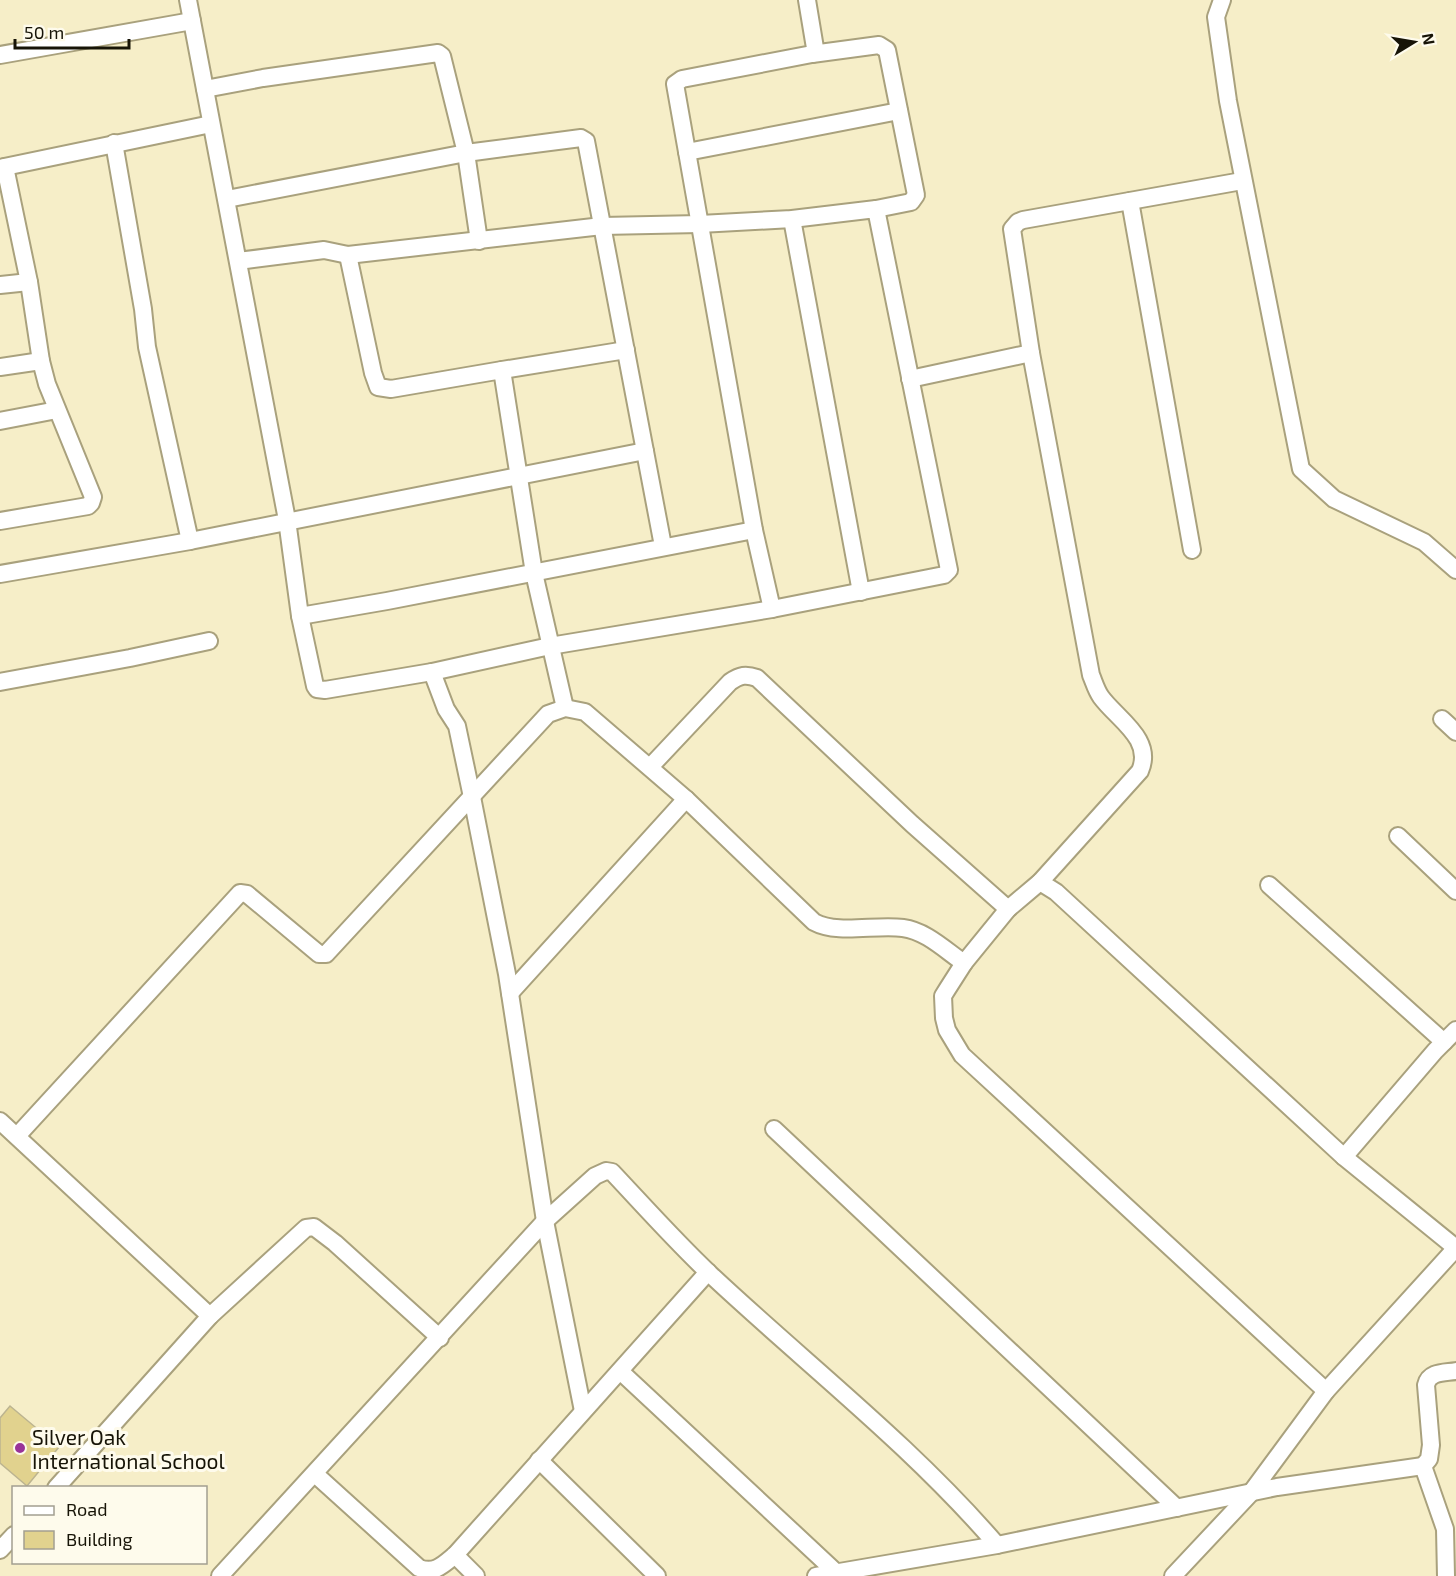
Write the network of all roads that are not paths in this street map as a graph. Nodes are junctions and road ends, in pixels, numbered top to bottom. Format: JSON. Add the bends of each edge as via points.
{"nodes":[{"id":1,"x":188,"y":0,"type":"edge"},
{"id":2,"x":807,"y":0,"type":"edge"},
{"id":3,"x":1222,"y":0,"type":"edge"},
{"id":4,"x":192,"y":21,"type":"junction"},
{"id":5,"x":812,"y":54,"type":"junction"},
{"id":6,"x":0,"y":55,"type":"edge"},
{"id":7,"x":205,"y":89,"type":"junction"},
{"id":8,"x":899,"y":111,"type":"junction"},
{"id":9,"x":211,"y":124,"type":"junction"},
{"id":10,"x":114,"y":143,"type":"junction"},
{"id":11,"x":687,"y":152,"type":"junction"},
{"id":12,"x":466,"y":153,"type":"junction"},
{"id":13,"x":3,"y":167,"type":"edge"},
{"id":14,"x":1242,"y":181,"type":"junction"},
{"id":15,"x":227,"y":199,"type":"junction"},
{"id":16,"x":1130,"y":201,"type":"junction"},
{"id":17,"x":876,"y":209,"type":"junction"},
{"id":18,"x":792,"y":219,"type":"junction"},
{"id":19,"x":700,"y":224,"type":"junction"},
{"id":20,"x":602,"y":226,"type":"junction"},
{"id":21,"x":479,"y":241,"type":"junction"},
{"id":22,"x":348,"y":255,"type":"junction"},
{"id":23,"x":238,"y":261,"type":"junction"},
{"id":24,"x":28,"y":282,"type":"junction"},
{"id":25,"x":0,"y":285,"type":"edge"},
{"id":26,"x":626,"y":350,"type":"junction"},
{"id":27,"x":1031,"y":353,"type":"junction"},
{"id":28,"x":40,"y":361,"type":"junction"},
{"id":29,"x":0,"y":367,"type":"edge"},
{"id":30,"x":502,"y":370,"type":"junction"},
{"id":31,"x":910,"y":379,"type":"junction"},
{"id":32,"x":57,"y":410,"type":"junction"},
{"id":33,"x":0,"y":421,"type":"edge"},
{"id":34,"x":645,"y":451,"type":"junction"},
{"id":35,"x":517,"y":475,"type":"junction"},
{"id":36,"x":0,"y":520,"type":"edge"},
{"id":37,"x":287,"y":520,"type":"junction"},
{"id":38,"x":754,"y":530,"type":"junction"},
{"id":39,"x":190,"y":541,"type":"junction"},
{"id":40,"x":663,"y":546,"type":"junction"},
{"id":41,"x":1192,"y":550,"type":"dead end"},
{"id":42,"x":1456,"y":570,"type":"edge"},
{"id":43,"x":534,"y":573,"type":"junction"},
{"id":44,"x":0,"y":574,"type":"edge"},
{"id":45,"x":861,"y":592,"type":"junction"},
{"id":46,"x":772,"y":609,"type":"junction"},
{"id":47,"x":300,"y":616,"type":"junction"},
{"id":48,"x":209,"y":641,"type":"dead end"},
{"id":49,"x":550,"y":646,"type":"junction"},
{"id":50,"x":432,"y":672,"type":"junction"},
{"id":51,"x":0,"y":682,"type":"edge"},
{"id":52,"x":566,"y":708,"type":"junction"},
{"id":53,"x":1442,"y":719,"type":"dead end"},
{"id":54,"x":1456,"y":732,"type":"edge"},
{"id":55,"x":650,"y":767,"type":"junction"},
{"id":56,"x":472,"y":797,"type":"junction"},
{"id":57,"x":686,"y":799,"type":"junction"},
{"id":58,"x":1398,"y":836,"type":"dead end"},
{"id":59,"x":1040,"y":882,"type":"junction"},
{"id":60,"x":1269,"y":885,"type":"dead end"},
{"id":61,"x":1456,"y":891,"type":"edge"},
{"id":62,"x":1008,"y":909,"type":"junction"},
{"id":63,"x":964,"y":963,"type":"junction"},
{"id":64,"x":510,"y":993,"type":"junction"},
{"id":65,"x":1456,"y":1030,"type":"edge"},
{"id":66,"x":1444,"y":1042,"type":"junction"},
{"id":67,"x":0,"y":1121,"type":"edge"},
{"id":68,"x":774,"y":1129,"type":"dead end"},
{"id":69,"x":17,"y":1136,"type":"junction"},
{"id":70,"x":1344,"y":1157,"type":"junction"},
{"id":71,"x":545,"y":1221,"type":"junction"},
{"id":72,"x":1456,"y":1248,"type":"edge"},
{"id":73,"x":708,"y":1272,"type":"junction"},
{"id":74,"x":210,"y":1316,"type":"junction"},
{"id":75,"x":440,"y":1338,"type":"junction"},
{"id":76,"x":620,"y":1371,"type":"junction"},
{"id":77,"x":1456,"y":1371,"type":"edge"},
{"id":78,"x":1326,"y":1391,"type":"junction"},
{"id":79,"x":583,"y":1411,"type":"junction"},
{"id":80,"x":540,"y":1460,"type":"junction"},
{"id":81,"x":1423,"y":1466,"type":"junction"},
{"id":82,"x":315,"y":1474,"type":"junction"},
{"id":83,"x":58,"y":1486,"type":"edge"},
{"id":84,"x":1250,"y":1494,"type":"junction"},
{"id":85,"x":1177,"y":1508,"type":"junction"},
{"id":86,"x":1451,"y":1528,"type":"edge"},
{"id":87,"x":12,"y":1537,"type":"edge"},
{"id":88,"x":997,"y":1545,"type":"junction"},
{"id":89,"x":0,"y":1550,"type":"edge"},
{"id":90,"x":455,"y":1555,"type":"junction"},
{"id":91,"x":838,"y":1574,"type":"edge"},
{"id":92,"x":220,"y":1576,"type":"edge"},
{"id":93,"x":476,"y":1576,"type":"edge"},
{"id":94,"x":657,"y":1576,"type":"edge"},
{"id":95,"x":816,"y":1576,"type":"edge"},
{"id":96,"x":1173,"y":1576,"type":"edge"},
{"id":97,"x":1446,"y":1576,"type":"edge"}],
"edges":[{"from":1,"to":4,"type":"street"},
{"from":2,"to":5,"type":"street","via":[[815,48]]},
{"from":3,"to":14,"type":"street","via":[[1216,22]]},
{"from":4,"to":6,"type":"street"},
{"from":4,"to":7,"type":"street"},
{"from":5,"to":8,"type":"street","via":[[883,46]]},
{"from":5,"to":11,"type":"street","via":[[677,81]]},
{"from":7,"to":9,"type":"street"},
{"from":7,"to":12,"type":"street","via":[[438,53],[442,56]]},
{"from":8,"to":11,"type":"street"},
{"from":8,"to":17,"type":"street","via":[[916,196],[911,202]]},
{"from":9,"to":10,"type":"street"},
{"from":9,"to":15,"type":"street"},
{"from":10,"to":13,"type":"street"},
{"from":10,"to":39,"type":"street","via":[[147,347]]},
{"from":11,"to":19,"type":"street"},
{"from":12,"to":15,"type":"street"},
{"from":12,"to":20,"type":"street","via":[[584,139],[588,143]]},
{"from":12,"to":21,"type":"street"},
{"from":13,"to":24,"type":"street"},
{"from":14,"to":16,"type":"street"},
{"from":14,"to":42,"type":"street","via":[[1301,470],[1334,499],[1424,543]]},
{"from":15,"to":23,"type":"street"},
{"from":16,"to":27,"type":"street","via":[[1023,220],[1014,225]]},
{"from":16,"to":41,"type":"street"},
{"from":17,"to":18,"type":"street"},
{"from":17,"to":31,"type":"street"},
{"from":18,"to":19,"type":"street"},
{"from":18,"to":45,"type":"street"},
{"from":19,"to":20,"type":"street"},
{"from":19,"to":38,"type":"street"},
{"from":20,"to":21,"type":"street"},
{"from":20,"to":26,"type":"street"},
{"from":21,"to":22,"type":"street"},
{"from":22,"to":23,"type":"street","via":[[324,250]]},
{"from":22,"to":30,"type":"street","via":[[378,387],[391,389]]},
{"from":23,"to":37,"type":"street"},
{"from":24,"to":25,"type":"street"},
{"from":24,"to":28,"type":"street"},
{"from":26,"to":30,"type":"street"},
{"from":26,"to":34,"type":"street"},
{"from":27,"to":31,"type":"street"},
{"from":27,"to":59,"type":"street","via":[[1091,675],[1100,696],[1142,744],[1145,757],[1140,771]]},
{"from":28,"to":29,"type":"street"},
{"from":28,"to":32,"type":"street"},
{"from":30,"to":35,"type":"street"},
{"from":31,"to":45,"type":"street","via":[[949,570],[944,575]]},
{"from":32,"to":33,"type":"street"},
{"from":32,"to":36,"type":"street","via":[[92,502],[88,506]]},
{"from":34,"to":35,"type":"street"},
{"from":34,"to":40,"type":"street"},
{"from":35,"to":37,"type":"street"},
{"from":35,"to":43,"type":"street"},
{"from":37,"to":39,"type":"street"},
{"from":37,"to":47,"type":"street"},
{"from":38,"to":40,"type":"street"},
{"from":38,"to":46,"type":"street"},
{"from":39,"to":44,"type":"street"},
{"from":40,"to":43,"type":"street"},
{"from":43,"to":47,"type":"street"},
{"from":43,"to":49,"type":"street"},
{"from":45,"to":46,"type":"street"},
{"from":46,"to":49,"type":"street"},
{"from":47,"to":50,"type":"street","via":[[317,689]]},
{"from":48,"to":51,"type":"street"},
{"from":49,"to":50,"type":"street"},
{"from":49,"to":52,"type":"street"},
{"from":50,"to":56,"type":"street","via":[[457,726]]},
{"from":52,"to":55,"type":"street","via":[[585,712]]},
{"from":52,"to":56,"type":"street","via":[[548,714]]},
{"from":53,"to":54,"type":"street"},
{"from":55,"to":57,"type":"street"},
{"from":55,"to":62,"type":"street","via":[[730,682],[737,677],[757,678]]},
{"from":56,"to":64,"type":"street"},
{"from":56,"to":69,"type":"street","via":[[326,954],[319,954],[247,894],[240,893]]},
{"from":57,"to":63,"type":"street","via":[[814,922],[828,928],[909,930],[928,937]]},
{"from":57,"to":64,"type":"street"},
{"from":58,"to":61,"type":"street"},
{"from":59,"to":62,"type":"street"},
{"from":59,"to":70,"type":"street","via":[[1065,900]]},
{"from":60,"to":66,"type":"street"},
{"from":62,"to":63,"type":"street"},
{"from":63,"to":78,"type":"street","via":[[943,996],[947,1030],[962,1055]]},
{"from":64,"to":71,"type":"street"},
{"from":65,"to":66,"type":"street"},
{"from":66,"to":70,"type":"street"},
{"from":67,"to":69,"type":"street"},
{"from":68,"to":85,"type":"street"},
{"from":69,"to":74,"type":"street"},
{"from":70,"to":72,"type":"street"},
{"from":71,"to":73,"type":"street","via":[[595,1176],[612,1172]]},
{"from":71,"to":75,"type":"street"},
{"from":71,"to":79,"type":"street"},
{"from":72,"to":78,"type":"street"},
{"from":73,"to":76,"type":"street"},
{"from":73,"to":88,"type":"street","via":[[888,1434]]},
{"from":74,"to":75,"type":"street","via":[[303,1230],[312,1227]]},
{"from":74,"to":83,"type":"street"},
{"from":75,"to":82,"type":"street"},
{"from":76,"to":79,"type":"street"},
{"from":76,"to":91,"type":"street"},
{"from":77,"to":81,"type":"street","via":[[1427,1379],[1431,1445],[1429,1459]]},
{"from":78,"to":84,"type":"street"},
{"from":79,"to":80,"type":"street"},
{"from":80,"to":90,"type":"street"},
{"from":80,"to":94,"type":"street"},
{"from":81,"to":84,"type":"street"},
{"from":81,"to":86,"type":"street"},
{"from":82,"to":90,"type":"street","via":[[419,1568],[440,1568]]},
{"from":82,"to":92,"type":"street"},
{"from":84,"to":85,"type":"street"},
{"from":84,"to":96,"type":"street"},
{"from":85,"to":88,"type":"street"},
{"from":86,"to":97,"type":"street"},
{"from":87,"to":89,"type":"street"},
{"from":88,"to":91,"type":"street"},
{"from":90,"to":93,"type":"street"},
{"from":91,"to":95,"type":"street"}]}
